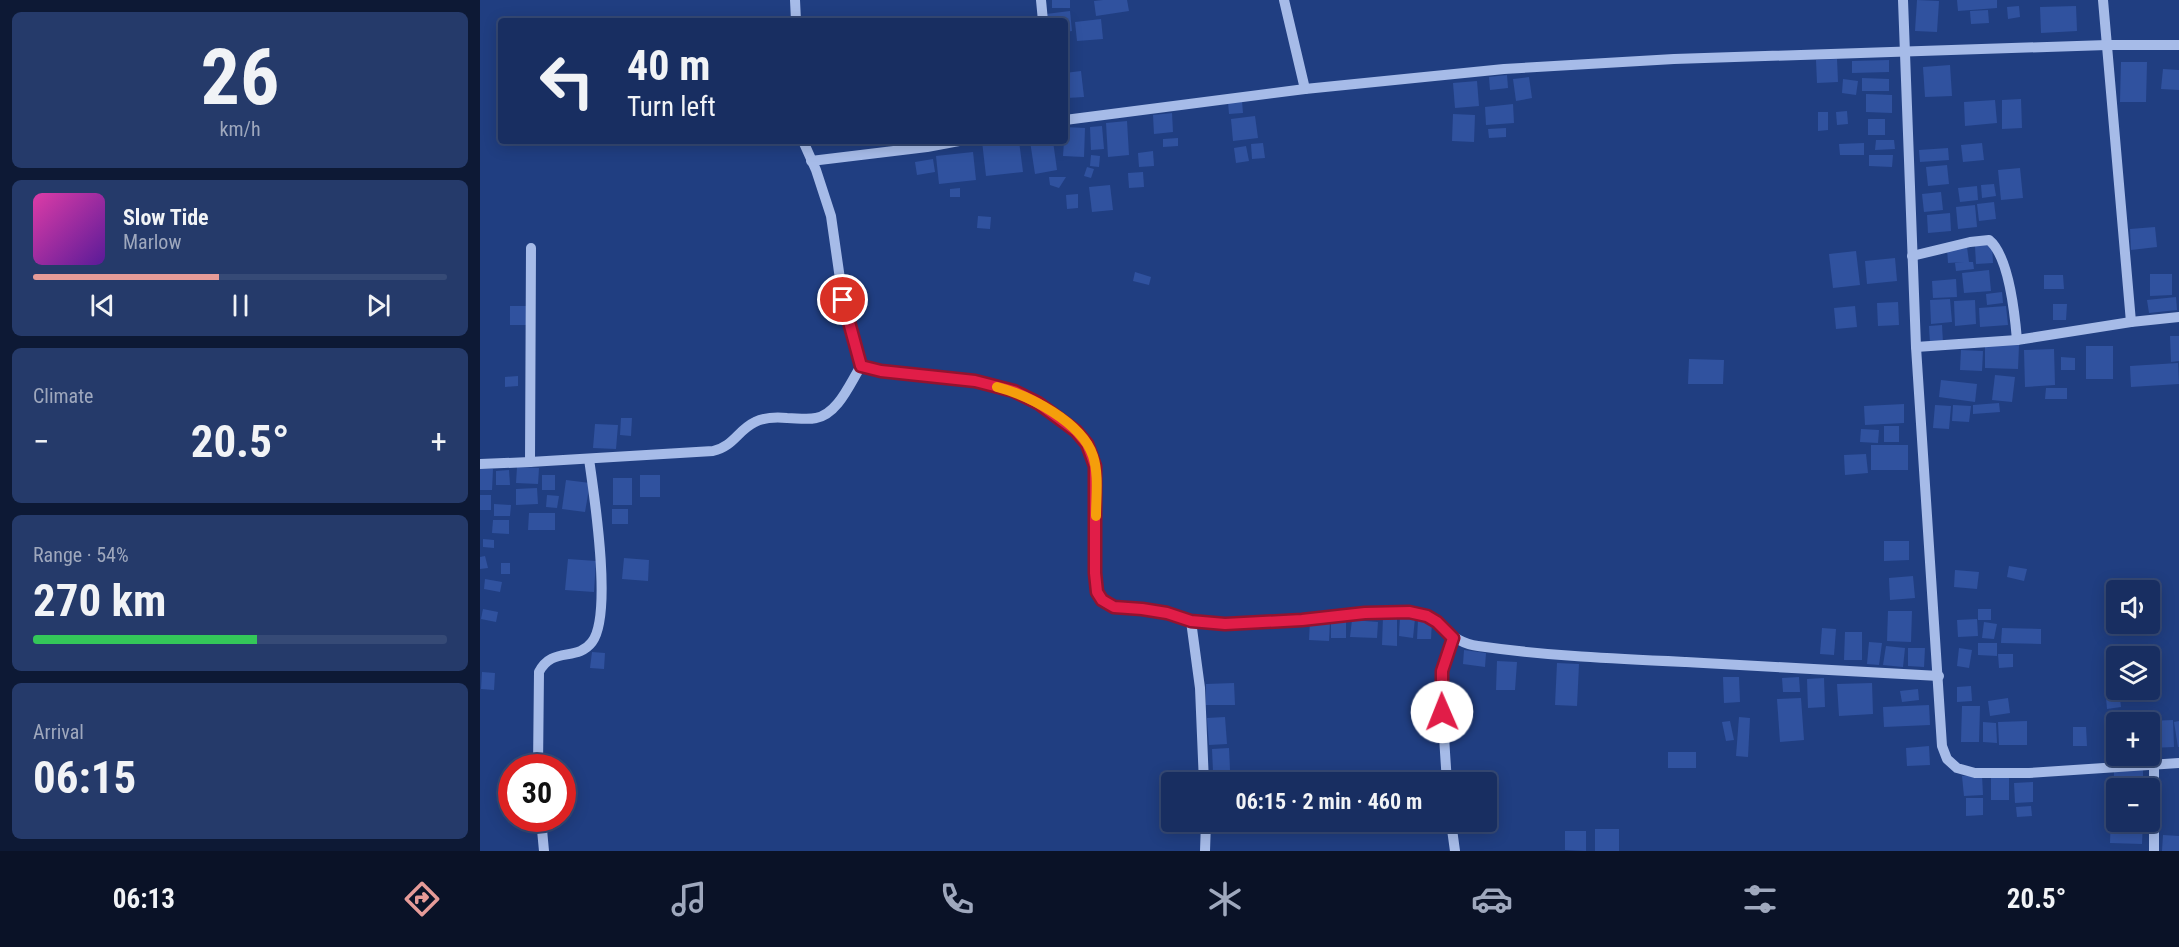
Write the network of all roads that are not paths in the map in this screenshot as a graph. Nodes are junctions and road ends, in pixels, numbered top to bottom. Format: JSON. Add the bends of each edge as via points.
{"nodes":[{"id":1,"x":795,"y":0,"type":"edge"},
{"id":2,"x":1041,"y":0,"type":"edge"},
{"id":3,"x":1284,"y":0,"type":"edge"},
{"id":4,"x":1903,"y":0,"type":"edge"},
{"id":5,"x":2103,"y":0,"type":"edge"},
{"id":6,"x":796,"y":18,"type":"edge"},
{"id":7,"x":1043,"y":18,"type":"edge"},
{"id":8,"x":2107,"y":45,"type":"junction"},
{"id":9,"x":2179,"y":45,"type":"edge"},
{"id":10,"x":1905,"y":53,"type":"junction"},
{"id":11,"x":1305,"y":89,"type":"junction"},
{"id":12,"x":1068,"y":120,"type":"edge"},
{"id":13,"x":803,"y":144,"type":"edge"},
{"id":14,"x":943,"y":144,"type":"edge"},
{"id":15,"x":811,"y":161,"type":"junction"},
{"id":16,"x":531,"y":248,"type":"dead end"},
{"id":17,"x":1912,"y":256,"type":"junction"},
{"id":18,"x":2179,"y":317,"type":"edge"},
{"id":19,"x":2132,"y":322,"type":"junction"},
{"id":20,"x":2017,"y":340,"type":"junction"},
{"id":21,"x":1916,"y":347,"type":"junction"},
{"id":22,"x":861,"y":366,"type":"junction"},
{"id":23,"x":590,"y":459,"type":"junction"},
{"id":24,"x":530,"y":462,"type":"junction"},
{"id":25,"x":480,"y":464,"type":"edge"},
{"id":26,"x":1191,"y":621,"type":"junction"},
{"id":27,"x":1453,"y":638,"type":"junction"},
{"id":28,"x":1939,"y":676,"type":"junction"},
{"id":29,"x":538,"y":754,"type":"edge"},
{"id":30,"x":2179,"y":763,"type":"edge"},
{"id":31,"x":2160,"y":765,"type":"edge"},
{"id":32,"x":2136,"y":766,"type":"edge"},
{"id":33,"x":2154,"y":766,"type":"edge"},
{"id":34,"x":1204,"y":772,"type":"edge"},
{"id":35,"x":1446,"y":772,"type":"edge"},
{"id":36,"x":542,"y":832,"type":"edge"},
{"id":37,"x":1206,"y":832,"type":"edge"},
{"id":38,"x":1453,"y":832,"type":"edge"},
{"id":39,"x":544,"y":851,"type":"edge"},
{"id":40,"x":1205,"y":851,"type":"edge"},
{"id":41,"x":1455,"y":851,"type":"edge"},
{"id":42,"x":2154,"y":851,"type":"edge"}],
"edges":[{"from":1,"to":6,"type":"street"},
{"from":2,"to":7,"type":"street"},
{"from":3,"to":11,"type":"street"},
{"from":4,"to":10,"type":"street"},
{"from":5,"to":8,"type":"street"},
{"from":8,"to":9,"type":"street"},
{"from":8,"to":10,"type":"street"},
{"from":8,"to":19,"type":"street"},
{"from":10,"to":11,"type":"street","via":[[1515,68]]},
{"from":10,"to":17,"type":"street"},
{"from":11,"to":12,"type":"street"},
{"from":13,"to":15,"type":"street"},
{"from":14,"to":15,"type":"street"},
{"from":15,"to":22,"type":"street","via":[[831,216],[843,300]]},
{"from":16,"to":24,"type":"street"},
{"from":17,"to":20,"type":"street","via":[[1985,239],[1993,243],[2011,290]]},
{"from":17,"to":21,"type":"street"},
{"from":18,"to":19,"type":"street"},
{"from":19,"to":20,"type":"street"},
{"from":20,"to":21,"type":"street"},
{"from":21,"to":28,"type":"street"},
{"from":22,"to":23,"type":"street","via":[[825,415],[761,419],[729,444],[713,451]]},
{"from":22,"to":26,"type":"street","via":[[975,381],[1014,391],[1061,419],[1087,444],[1095,466],[1095,573],[1102,600],[1114,607],[1167,613]]},
{"from":23,"to":24,"type":"street"},
{"from":23,"to":29,"type":"street","via":[[601,610],[594,640],[585,649],[550,658],[539,672]]},
{"from":24,"to":25,"type":"street"},
{"from":26,"to":27,"type":"street","via":[[1225,624],[1409,612],[1427,616]]},
{"from":26,"to":34,"type":"street","via":[[1200,688]]},
{"from":27,"to":28,"type":"street","via":[[1474,646],[1595,658]]},
{"from":27,"to":35,"type":"street","via":[[1442,671]]},
{"from":28,"to":32,"type":"street","via":[[1942,746],[1947,759],[1957,768],[1975,773]]},
{"from":30,"to":31,"type":"street"},
{"from":33,"to":42,"type":"street"},
{"from":36,"to":39,"type":"street"},
{"from":37,"to":40,"type":"street"},
{"from":38,"to":41,"type":"street"}]}
